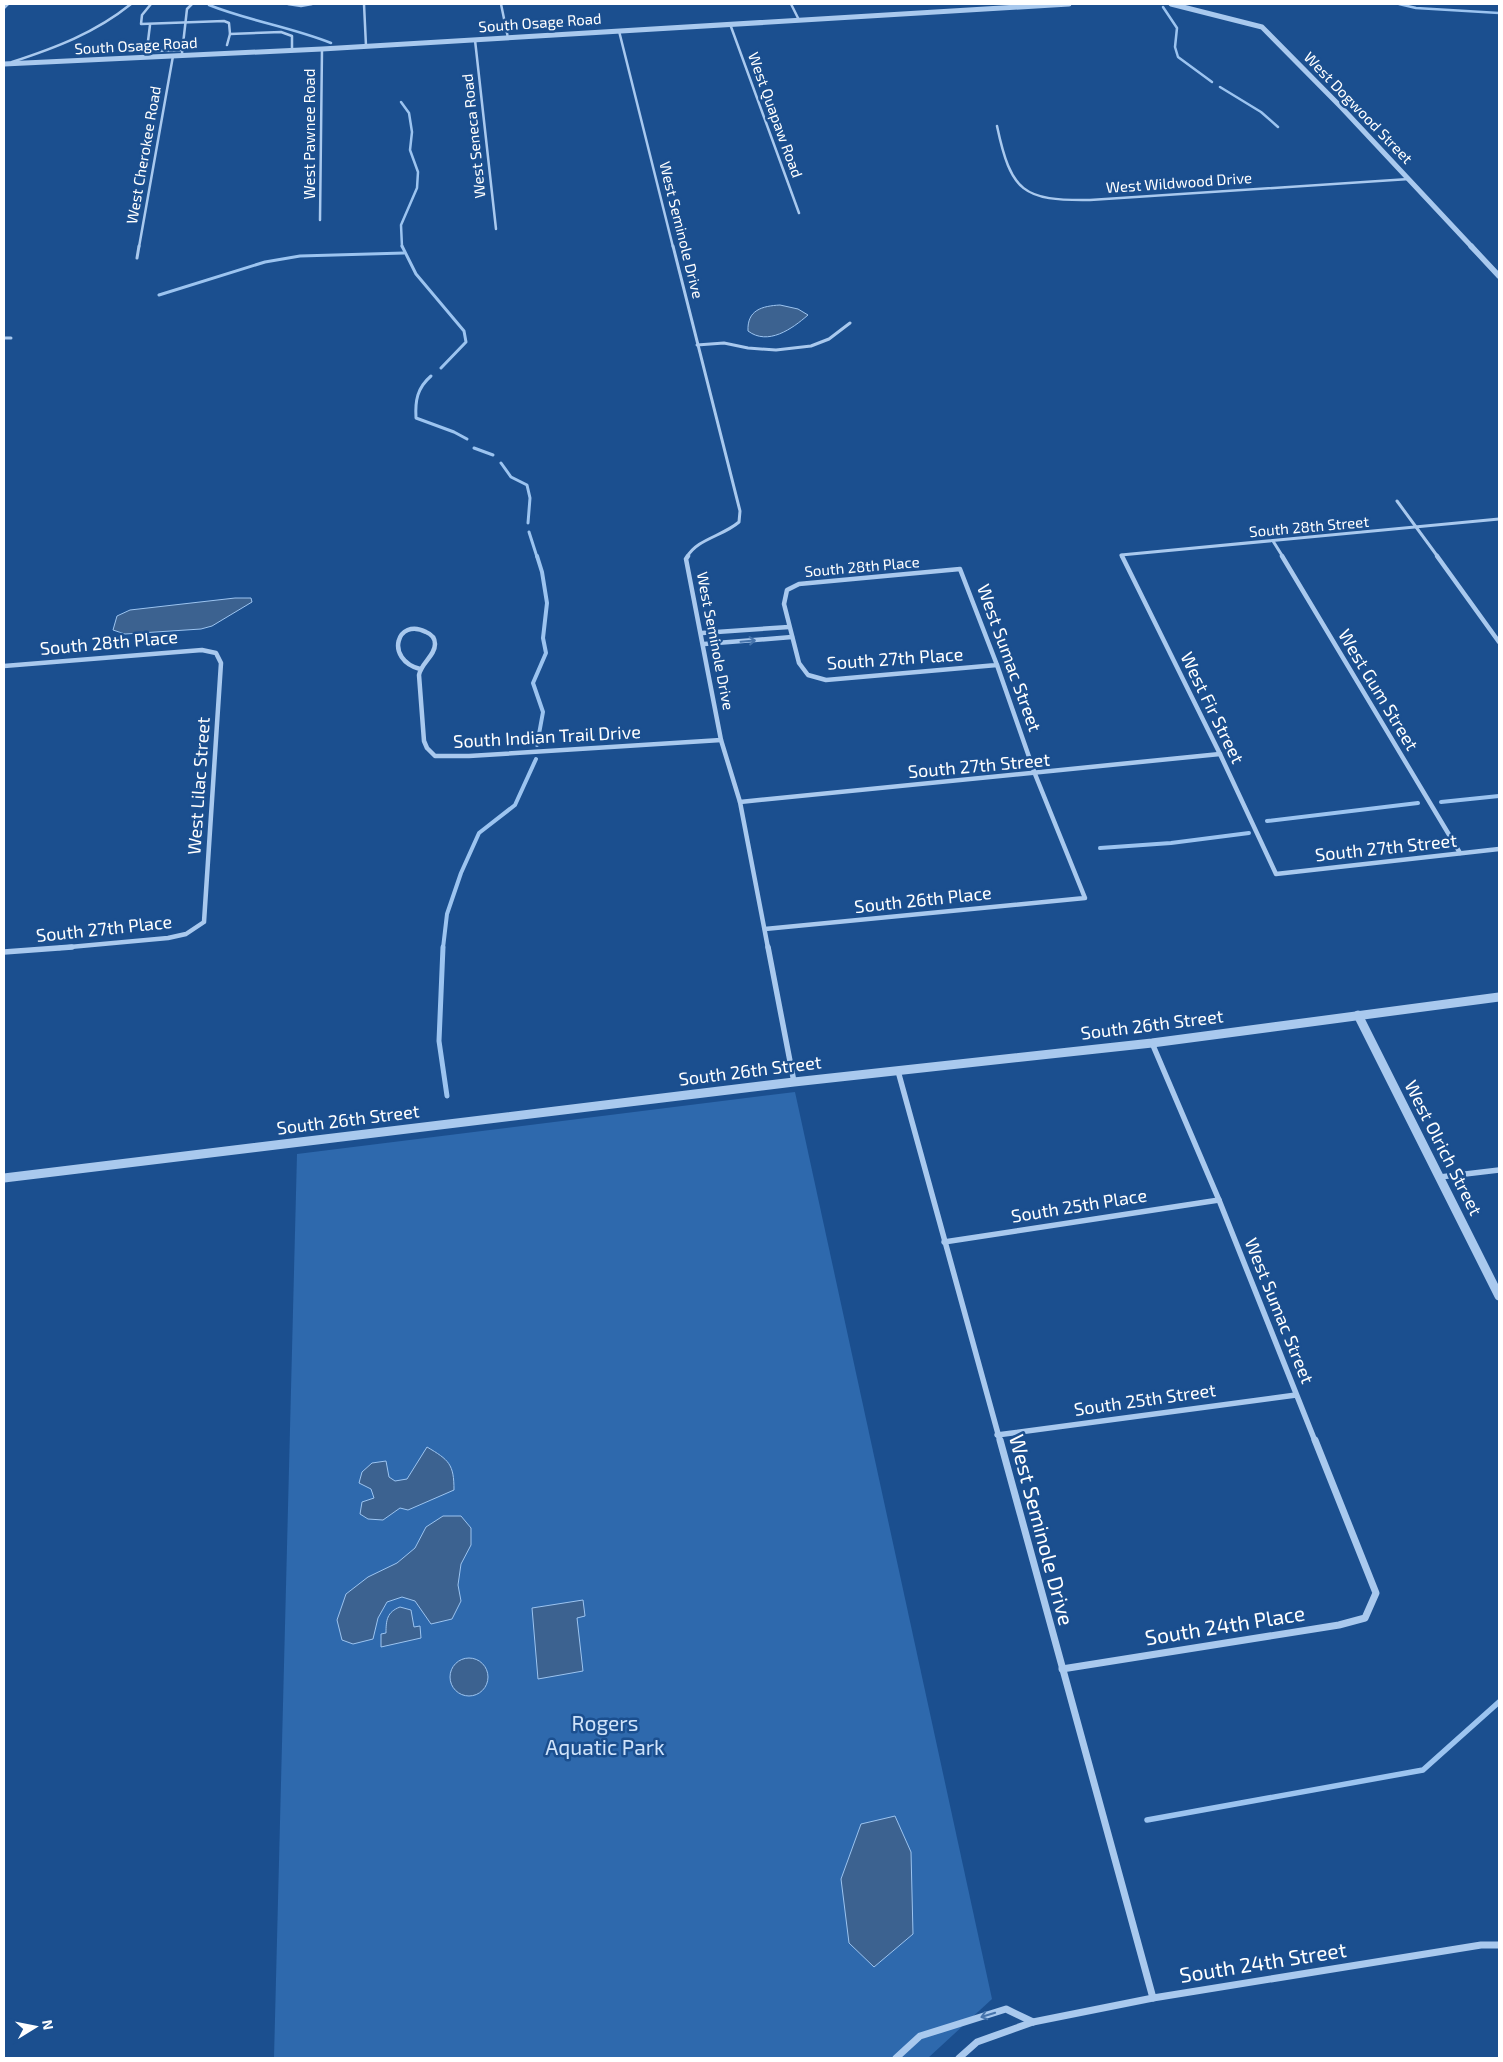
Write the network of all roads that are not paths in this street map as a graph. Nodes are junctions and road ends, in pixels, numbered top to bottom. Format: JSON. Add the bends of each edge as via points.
{"nodes":[{"id":1,"x":8,"y":4,"type":"edge"},
{"id":2,"x":131,"y":4,"type":"edge"},
{"id":3,"x":152,"y":4,"type":"edge"},
{"id":4,"x":192,"y":4,"type":"edge"},
{"id":5,"x":288,"y":4,"type":"edge"},
{"id":6,"x":364,"y":4,"type":"edge"},
{"id":7,"x":501,"y":4,"type":"edge"},
{"id":8,"x":791,"y":4,"type":"edge"},
{"id":9,"x":1070,"y":4,"type":"edge"},
{"id":10,"x":1170,"y":4,"type":"edge"},
{"id":11,"x":311,"y":5,"type":"edge"},
{"id":12,"x":4,"y":8,"type":"edge"},
{"id":13,"x":799,"y":20,"type":"junction"},
{"id":14,"x":185,"y":23,"type":"junction"},
{"id":15,"x":730,"y":24,"type":"junction"},
{"id":16,"x":150,"y":25,"type":"junction"},
{"id":17,"x":619,"y":31,"type":"junction"},
{"id":18,"x":230,"y":34,"type":"junction"},
{"id":19,"x":508,"y":38,"type":"junction"},
{"id":20,"x":475,"y":40,"type":"junction"},
{"id":21,"x":227,"y":45,"type":"dead end"},
{"id":22,"x":366,"y":46,"type":"junction"},
{"id":23,"x":322,"y":49,"type":"junction"},
{"id":24,"x":182,"y":50,"type":"junction"},
{"id":25,"x":292,"y":50,"type":"junction"},
{"id":26,"x":173,"y":56,"type":"junction"},
{"id":27,"x":182,"y":56,"type":"junction"},
{"id":28,"x":4,"y":58,"type":"edge"},
{"id":29,"x":12,"y":62,"type":"junction"},
{"id":30,"x":4,"y":64,"type":"edge"},
{"id":31,"x":997,"y":126,"type":"dead end"},
{"id":32,"x":1409,"y":179,"type":"junction"},
{"id":33,"x":799,"y":213,"type":"dead end"},
{"id":34,"x":320,"y":220,"type":"dead end"},
{"id":35,"x":496,"y":229,"type":"dead end"},
{"id":36,"x":137,"y":258,"type":"dead end"},
{"id":37,"x":1499,"y":276,"type":"edge"},
{"id":38,"x":850,"y":323,"type":"dead end"},
{"id":39,"x":4,"y":338,"type":"edge"},
{"id":40,"x":11,"y":338,"type":"dead end"},
{"id":41,"x":697,"y":345,"type":"junction"},
{"id":42,"x":1397,"y":501,"type":"dead end"},
{"id":43,"x":1499,"y":520,"type":"edge"},
{"id":44,"x":1418,"y":528,"type":"junction"},
{"id":45,"x":1273,"y":541,"type":"junction"},
{"id":46,"x":1121,"y":555,"type":"joint"},
{"id":47,"x":960,"y":569,"type":"joint"},
{"id":48,"x":790,"y":627,"type":"junction"},
{"id":49,"x":702,"y":633,"type":"junction"},
{"id":50,"x":792,"y":637,"type":"junction"},
{"id":51,"x":1499,"y":642,"type":"edge"},
{"id":52,"x":704,"y":644,"type":"junction"},
{"id":53,"x":216,"y":652,"type":"joint"},
{"id":54,"x":997,"y":665,"type":"junction"},
{"id":55,"x":4,"y":666,"type":"edge"},
{"id":56,"x":420,"y":669,"type":"junction"},
{"id":57,"x":721,"y":740,"type":"junction"},
{"id":58,"x":1220,"y":754,"type":"junction"},
{"id":59,"x":1035,"y":774,"type":"junction"},
{"id":60,"x":740,"y":802,"type":"junction"},
{"id":61,"x":1499,"y":849,"type":"edge"},
{"id":62,"x":1460,"y":853,"type":"junction"},
{"id":63,"x":1276,"y":874,"type":"joint"},
{"id":64,"x":1085,"y":898,"type":"joint"},
{"id":65,"x":204,"y":922,"type":"joint"},
{"id":66,"x":765,"y":929,"type":"junction"},
{"id":67,"x":4,"y":952,"type":"edge"},
{"id":68,"x":1499,"y":997,"type":"edge"},
{"id":69,"x":1358,"y":1015,"type":"junction"},
{"id":70,"x":1152,"y":1043,"type":"junction"},
{"id":71,"x":897,"y":1070,"type":"junction"},
{"id":72,"x":794,"y":1082,"type":"junction"},
{"id":73,"x":1499,"y":1170,"type":"edge"},
{"id":74,"x":1440,"y":1177,"type":"junction"},
{"id":75,"x":4,"y":1178,"type":"edge"},
{"id":76,"x":1219,"y":1200,"type":"junction"},
{"id":77,"x":944,"y":1242,"type":"junction"},
{"id":78,"x":1499,"y":1296,"type":"edge"},
{"id":79,"x":1296,"y":1395,"type":"junction"},
{"id":80,"x":998,"y":1434,"type":"junction"},
{"id":81,"x":1376,"y":1593,"type":"joint"},
{"id":82,"x":1062,"y":1669,"type":"junction"},
{"id":83,"x":1499,"y":1945,"type":"edge"},
{"id":84,"x":1153,"y":1998,"type":"junction"},
{"id":85,"x":1033,"y":2022,"type":"junction"},
{"id":86,"x":896,"y":2058,"type":"edge"},
{"id":87,"x":959,"y":2058,"type":"edge"}],
"edges":[{"from":1,"to":12,"type":"street"},
{"from":2,"to":29,"type":"street","via":[[112,19],[76,38]]},
{"from":3,"to":16,"type":"street","via":[[140,20],[141,24]]},
{"from":4,"to":14,"type":"street","via":[[187,9]]},
{"from":5,"to":11,"type":"street"},
{"from":6,"to":22,"type":"street"},
{"from":7,"to":19,"type":"street"},
{"from":8,"to":13,"type":"street"},
{"from":9,"to":13,"type":"street","name":"South Osage Road"},
{"from":10,"to":32,"type":"street","name":"West Dogwood Street","via":[[1262,27]]},
{"from":13,"to":15,"type":"street","name":"South Osage Road"},
{"from":14,"to":16,"type":"street"},
{"from":14,"to":18,"type":"street","via":[[224,21],[229,23]]},
{"from":14,"to":24,"type":"street"},
{"from":15,"to":17,"type":"street","name":"South Osage Road"},
{"from":15,"to":33,"type":"street","name":"West Quapaw Road"},
{"from":16,"to":24,"type":"street","via":[[147,49]]},
{"from":17,"to":19,"type":"street","name":"South Osage Road"},
{"from":17,"to":41,"type":"street","name":"West Seminole Drive"},
{"from":18,"to":21,"type":"street"},
{"from":18,"to":25,"type":"street","via":[[288,33],[292,36]]},
{"from":19,"to":20,"type":"street","name":"South Osage Road"},
{"from":20,"to":22,"type":"street","name":"South Osage Road"},
{"from":20,"to":35,"type":"street","name":"West Seneca Road"},
{"from":22,"to":23,"type":"street","name":"South Osage Road"},
{"from":23,"to":25,"type":"street","name":"South Osage Road"},
{"from":23,"to":34,"type":"street","name":"West Pawnee Road"},
{"from":24,"to":27,"type":"street"},
{"from":25,"to":27,"type":"street","name":"South Osage Road"},
{"from":26,"to":27,"type":"street","name":"South Osage Road"},
{"from":26,"to":29,"type":"street","name":"South Osage Road"},
{"from":26,"to":36,"type":"street","name":"West Cherokee Road"},
{"from":28,"to":29,"type":"street","name":"South Osage Road"},
{"from":29,"to":30,"type":"street","name":"South Osage Road"},
{"from":31,"to":32,"type":"street","name":"West Wildwood Drive","via":[[1002,153],[1015,182],[1027,194],[1051,200]]},
{"from":32,"to":37,"type":"street","name":"West Dogwood Street"},
{"from":38,"to":41,"type":"street","via":[[829,339],[811,346],[776,350],[724,343]]},
{"from":39,"to":40,"type":"street"},
{"from":41,"to":49,"type":"street","name":"West Seminole Drive","via":[[740,511],[739,522],[730,530],[692,548],[686,559]]},
{"from":42,"to":44,"type":"street"},
{"from":43,"to":44,"type":"street","name":"South 28th Street"},
{"from":44,"to":45,"type":"street","name":"South 28th Street"},
{"from":44,"to":51,"type":"street"},
{"from":45,"to":46,"type":"street","name":"South 28th Street"},
{"from":45,"to":62,"type":"street","name":"West Gum Street"},
{"from":46,"to":58,"type":"street","name":"West Fir Street"},
{"from":47,"to":48,"type":"street","name":"South 28th Place","via":[[799,584],[786,590],[784,604]]},
{"from":47,"to":54,"type":"street","name":"West Sumac Street"},
{"from":48,"to":49,"type":"street"},
{"from":48,"to":50,"type":"street","name":"South 28th Place"},
{"from":49,"to":52,"type":"street","name":"West Seminole Drive"},
{"from":52,"to":50,"type":"street","one_way":true},
{"from":50,"to":54,"type":"street","name":"South 27th Place","via":[[799,663],[808,675],[826,680]]},
{"from":52,"to":57,"type":"street","name":"West Seminole Drive"},
{"from":53,"to":55,"type":"street","name":"South 28th Place","via":[[176,651]]},
{"from":53,"to":65,"type":"street","name":"West Lilac Street","via":[[221,663]]},
{"from":54,"to":59,"type":"street","name":"West Sumac Street"},
{"from":56,"to":56,"type":"street","via":[[434,650],[432,635],[416,629],[400,634],[397,641],[400,658],[407,665]]},
{"from":56,"to":57,"type":"street","name":"South Indian Trail Drive","via":[[424,744],[435,756]]},
{"from":57,"to":60,"type":"street","name":"West Seminole Drive"},
{"from":58,"to":59,"type":"street","name":"South 27th Street"},
{"from":58,"to":63,"type":"street","name":"West Fir Street"},
{"from":59,"to":60,"type":"street","name":"South 27th Street"},
{"from":59,"to":64,"type":"street","name":"West Sumac Street"},
{"from":60,"to":66,"type":"street","name":"West Seminole Drive"},
{"from":61,"to":62,"type":"street","name":"South 27th Street"},
{"from":62,"to":63,"type":"street","name":"South 27th Street"},
{"from":64,"to":66,"type":"street","name":"South 26th Place"},
{"from":65,"to":67,"type":"street","name":"South 27th Place","via":[[186,934],[168,938]]},
{"from":66,"to":72,"type":"street","name":"West Seminole Drive"},
{"from":68,"to":69,"type":"street","name":"South 26th Street"},
{"from":69,"to":70,"type":"street","name":"South 26th Street"},
{"from":69,"to":74,"type":"street","name":"West Olrich Street"},
{"from":70,"to":71,"type":"street","name":"South 26th Street"},
{"from":70,"to":76,"type":"street","name":"West Sumac Street"},
{"from":71,"to":72,"type":"street","name":"South 26th Street"},
{"from":71,"to":77,"type":"street","name":"West Seminole Drive"},
{"from":72,"to":75,"type":"street","name":"South 26th Street"},
{"from":73,"to":74,"type":"street"},
{"from":74,"to":78,"type":"street","name":"West Olrich Street"},
{"from":76,"to":77,"type":"street","name":"South 25th Place"},
{"from":76,"to":79,"type":"street","name":"West Sumac Street"},
{"from":77,"to":80,"type":"street","name":"West Seminole Drive"},
{"from":79,"to":80,"type":"street","name":"South 25th Street"},
{"from":79,"to":81,"type":"street","name":"West Sumac Street"},
{"from":80,"to":82,"type":"street","name":"West Seminole Drive"},
{"from":81,"to":82,"type":"street","name":"South 24th Place","via":[[1365,1618],[1339,1626]]},
{"from":82,"to":84,"type":"street","name":"West Seminole Drive"},
{"from":83,"to":84,"type":"street","name":"South 24th Street","via":[[1481,1944]]},
{"from":84,"to":85,"type":"street","name":"South 24th Street"},
{"from":85,"to":86,"type":"street","one_way":true,"via":[[1006,2009],[920,2036]]},
{"from":85,"to":87,"type":"street","name":"South 24th Street","via":[[977,2042]]}]}
